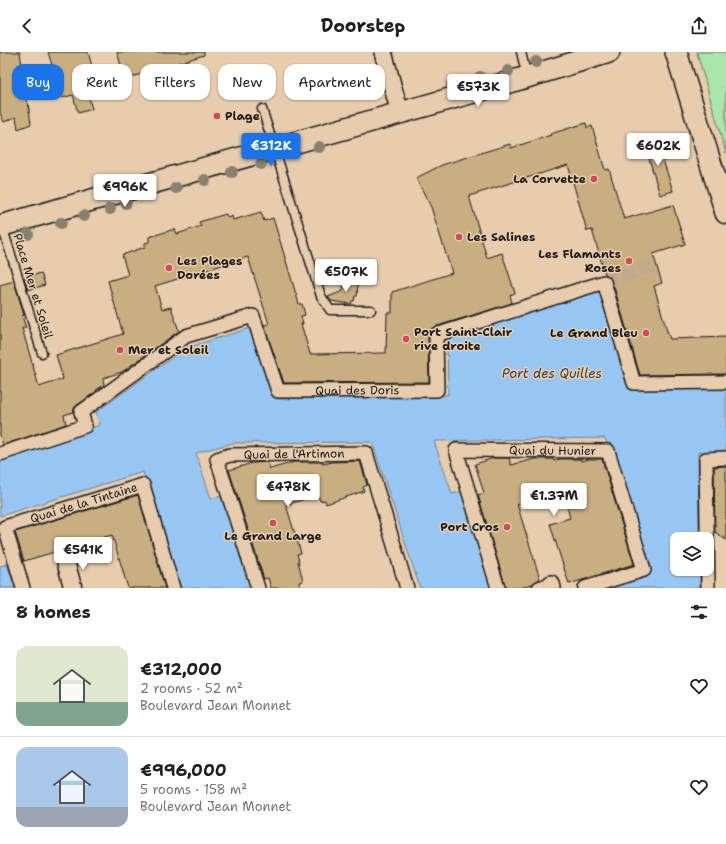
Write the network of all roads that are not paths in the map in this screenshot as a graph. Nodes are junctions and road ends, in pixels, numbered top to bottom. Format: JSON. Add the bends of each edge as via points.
{"nodes":[{"id":1,"x":383,"y":52,"type":"edge"},
{"id":2,"x":521,"y":52,"type":"edge"},
{"id":3,"x":609,"y":52,"type":"edge"},
{"id":4,"x":676,"y":52,"type":"edge"},
{"id":5,"x":527,"y":77,"type":"junction"},
{"id":6,"x":262,"y":109,"type":"dead end"},
{"id":7,"x":400,"y":113,"type":"junction"},
{"id":8,"x":274,"y":149,"type":"junction"},
{"id":9,"x":726,"y":213,"type":"edge"},
{"id":10,"x":1,"y":225,"type":"edge"},
{"id":11,"x":370,"y":310,"type":"dead end"},
{"id":12,"x":42,"y":353,"type":"dead end"},
{"id":13,"x":726,"y":382,"type":"edge"},
{"id":14,"x":0,"y":454,"type":"edge"},
{"id":15,"x":726,"y":458,"type":"edge"},
{"id":16,"x":66,"y":563,"type":"dead end"},
{"id":17,"x":23,"y":588,"type":"edge"},
{"id":18,"x":73,"y":588,"type":"edge"},
{"id":19,"x":173,"y":588,"type":"edge"},
{"id":20,"x":258,"y":588,"type":"edge"},
{"id":21,"x":407,"y":588,"type":"edge"},
{"id":22,"x":498,"y":588,"type":"edge"},
{"id":23,"x":585,"y":588,"type":"edge"},
{"id":24,"x":708,"y":588,"type":"edge"}],
"edges":[{"from":1,"to":7,"type":"street"},
{"from":2,"to":5,"type":"lane"},
{"from":3,"to":5,"type":"street"},
{"from":4,"to":9,"type":"street"},
{"from":5,"to":7,"type":"street"},
{"from":6,"to":8,"type":"lane"},
{"from":7,"to":8,"type":"street"},
{"from":8,"to":10,"type":"street"},
{"from":8,"to":11,"type":"lane","via":[[321,296],[330,310]]},
{"from":10,"to":12,"type":"lane","name":"Place Mer et Soleil"},
{"from":13,"to":14,"type":"street","name":"Quai des Doris","via":[[634,383],[604,282],[436,335],[437,390],[278,391],[253,316],[186,336],[81,412],[85,426]]},
{"from":15,"to":24,"type":"street","via":[[706,459]]},
{"from":16,"to":18,"type":"street"},
{"from":17,"to":19,"type":"street","name":"Quai de la Tintaine","via":[[5,527],[142,485]]},
{"from":20,"to":21,"type":"street","name":"Quai de l'Artimon","via":[[217,459],[230,455],[366,453]]},
{"from":22,"to":23,"type":"street","name":"Quai du Hunier","via":[[456,450],[608,451],[644,570]]}]}
